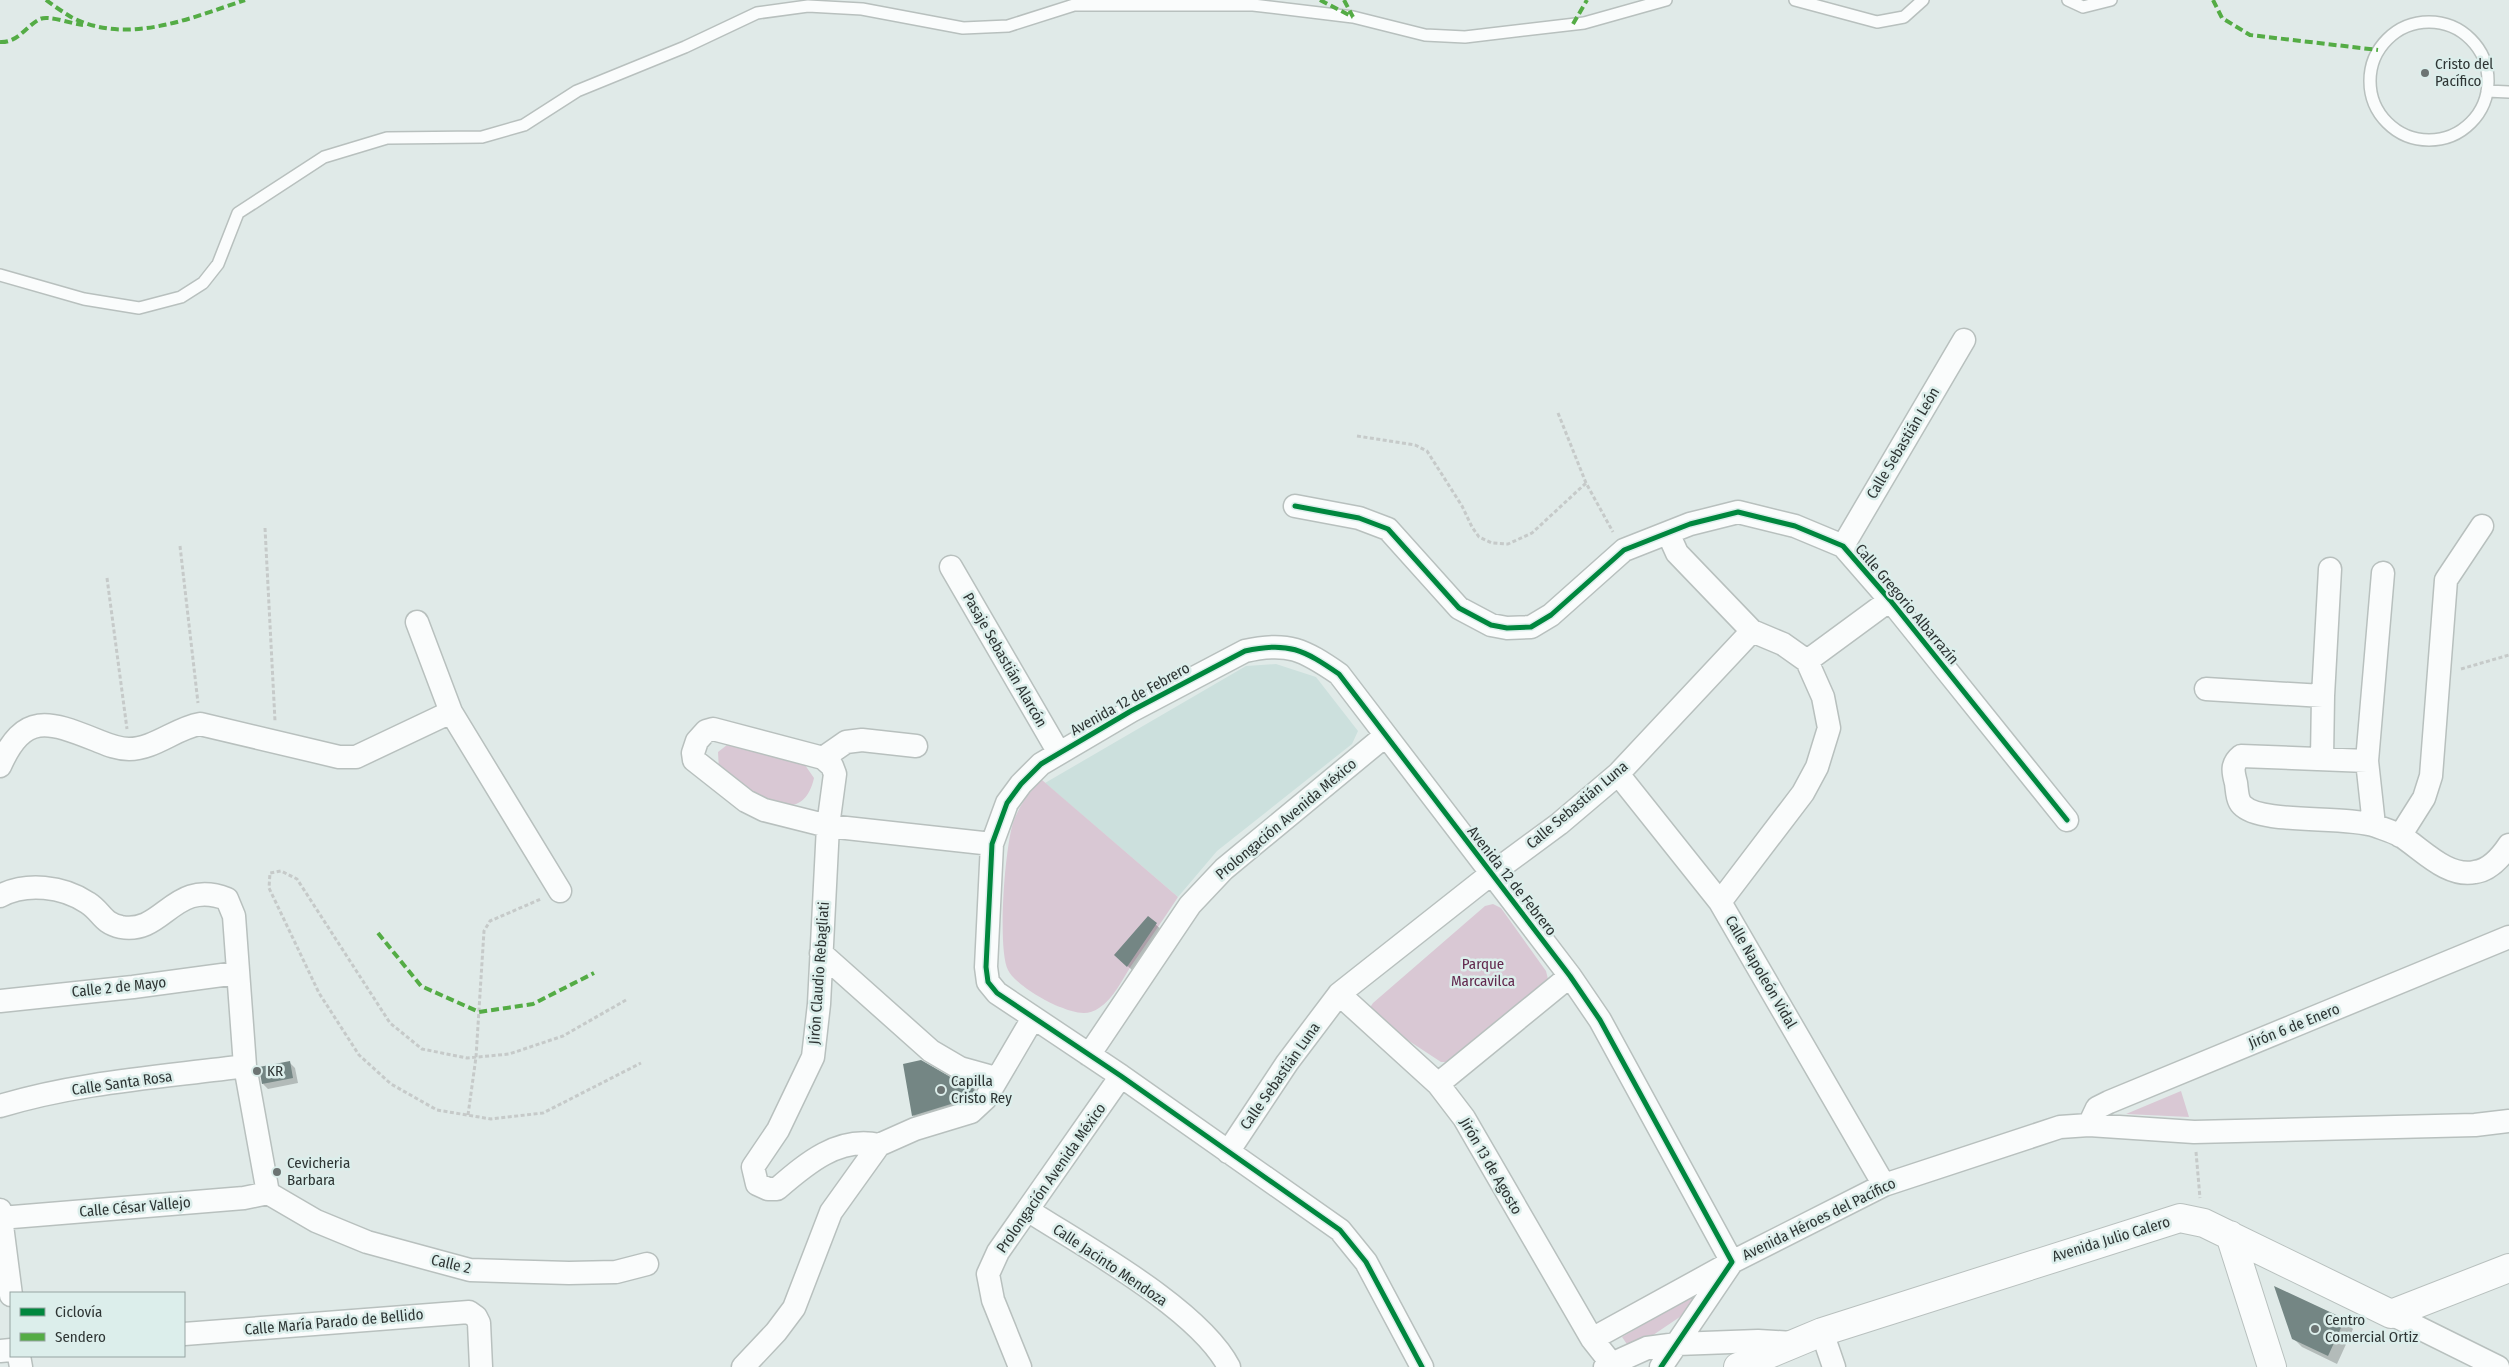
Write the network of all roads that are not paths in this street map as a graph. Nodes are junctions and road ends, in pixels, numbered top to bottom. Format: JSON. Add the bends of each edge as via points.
{"nodes":[{"id":1,"x":1666,"y":0,"type":"edge"},
{"id":2,"x":1795,"y":0,"type":"edge"},
{"id":3,"x":1923,"y":0,"type":"edge"},
{"id":4,"x":2068,"y":0,"type":"edge"},
{"id":5,"x":2111,"y":0,"type":"edge"},
{"id":6,"x":2487,"y":91,"type":"junction"},
{"id":7,"x":2509,"y":92,"type":"edge"},
{"id":8,"x":0,"y":275,"type":"edge"},
{"id":9,"x":1964,"y":340,"type":"dead end"},
{"id":10,"x":1295,"y":506,"type":"dead end"},
{"id":11,"x":2482,"y":526,"type":"dead end"},
{"id":12,"x":1668,"y":533,"type":"junction"},
{"id":13,"x":1843,"y":546,"type":"junction"},
{"id":14,"x":951,"y":567,"type":"dead end"},
{"id":15,"x":2330,"y":569,"type":"dead end"},
{"id":16,"x":2384,"y":573,"type":"dead end"},
{"id":17,"x":1890,"y":600,"type":"junction"},
{"id":18,"x":417,"y":622,"type":"dead end"},
{"id":19,"x":1752,"y":631,"type":"junction"},
{"id":20,"x":1807,"y":661,"type":"junction"},
{"id":21,"x":2206,"y":689,"type":"dead end"},
{"id":22,"x":2323,"y":696,"type":"junction"},
{"id":23,"x":451,"y":712,"type":"junction"},
{"id":24,"x":1386,"y":736,"type":"junction"},
{"id":25,"x":916,"y":746,"type":"dead end"},
{"id":26,"x":1059,"y":753,"type":"junction"},
{"id":27,"x":823,"y":758,"type":"junction"},
{"id":28,"x":2322,"y":759,"type":"junction"},
{"id":29,"x":2367,"y":761,"type":"junction"},
{"id":30,"x":0,"y":766,"type":"edge"},
{"id":31,"x":1618,"y":774,"type":"junction"},
{"id":32,"x":2067,"y":820,"type":"dead end"},
{"id":33,"x":2374,"y":825,"type":"junction"},
{"id":34,"x":828,"y":826,"type":"junction"},
{"id":35,"x":2400,"y":836,"type":"junction"},
{"id":36,"x":992,"y":844,"type":"junction"},
{"id":37,"x":2509,"y":845,"type":"edge"},
{"id":38,"x":1490,"y":874,"type":"junction"},
{"id":39,"x":560,"y":891,"type":"road end"},
{"id":40,"x":0,"y":896,"type":"edge"},
{"id":41,"x":1720,"y":902,"type":"junction"},
{"id":42,"x":2509,"y":937,"type":"edge"},
{"id":43,"x":821,"y":953,"type":"junction"},
{"id":44,"x":237,"y":972,"type":"junction"},
{"id":45,"x":1570,"y":976,"type":"junction"},
{"id":46,"x":1339,"y":994,"type":"junction"},
{"id":47,"x":0,"y":1001,"type":"edge"},
{"id":48,"x":1033,"y":1018,"type":"junction"},
{"id":49,"x":1089,"y":1055,"type":"junction"},
{"id":50,"x":245,"y":1066,"type":"junction"},
{"id":51,"x":1121,"y":1076,"type":"junction"},
{"id":52,"x":996,"y":1078,"type":"junction"},
{"id":53,"x":1438,"y":1084,"type":"junction"},
{"id":54,"x":0,"y":1106,"type":"edge"},
{"id":55,"x":2509,"y":1122,"type":"edge"},
{"id":56,"x":2089,"y":1125,"type":"junction"},
{"id":57,"x":879,"y":1145,"type":"junction"},
{"id":58,"x":1228,"y":1152,"type":"junction"},
{"id":59,"x":1884,"y":1185,"type":"junction"},
{"id":60,"x":268,"y":1193,"type":"junction"},
{"id":61,"x":0,"y":1210,"type":"edge"},
{"id":62,"x":1029,"y":1211,"type":"junction"},
{"id":63,"x":0,"y":1218,"type":"edge"},
{"id":64,"x":2230,"y":1235,"type":"junction"},
{"id":65,"x":1732,"y":1262,"type":"junction"},
{"id":66,"x":647,"y":1264,"type":"dead end"},
{"id":67,"x":2509,"y":1268,"type":"edge"},
{"id":68,"x":10,"y":1292,"type":"edge"},
{"id":69,"x":2391,"y":1314,"type":"junction"},
{"id":70,"x":1822,"y":1332,"type":"junction"},
{"id":71,"x":185,"y":1334,"type":"edge"},
{"id":72,"x":1592,"y":1339,"type":"junction"},
{"id":73,"x":1793,"y":1343,"type":"junction"},
{"id":74,"x":1677,"y":1344,"type":"junction"},
{"id":75,"x":1608,"y":1365,"type":"edge"},
{"id":76,"x":481,"y":1367,"type":"edge"},
{"id":77,"x":743,"y":1367,"type":"edge"},
{"id":78,"x":1020,"y":1367,"type":"edge"},
{"id":79,"x":1229,"y":1367,"type":"edge"},
{"id":80,"x":1422,"y":1367,"type":"edge"},
{"id":81,"x":1660,"y":1367,"type":"edge"},
{"id":82,"x":1738,"y":1367,"type":"edge"},
{"id":83,"x":1834,"y":1367,"type":"edge"},
{"id":84,"x":2272,"y":1367,"type":"edge"},
{"id":85,"x":2498,"y":1367,"type":"edge"}],
"edges":[{"from":1,"to":8,"type":"lane","via":[[1584,23],[1465,37],[1425,35],[1353,16],[1253,5],[1074,5],[1008,26],[963,28],[862,9],[808,6],[757,14],[684,48],[577,91],[524,125],[482,138],[387,138],[324,157],[238,213],[218,264],[203,283],[180,297],[139,308],[84,299]]},
{"from":2,"to":3,"type":"lane","via":[[1877,22],[1904,17]]},
{"from":4,"to":5,"type":"lane","via":[[2082,7]]},
{"from":6,"to":6,"type":"lane","via":[[2480,110],[2468,125],[2435,140],[2416,138],[2399,132],[2384,120],[2374,104],[2370,86],[2372,67],[2378,50],[2392,34],[2410,24],[2430,21],[2468,35],[2480,51],[2487,71]]},
{"from":6,"to":7,"type":"lane"},
{"from":9,"to":13,"type":"street","name":"Calle Sebastián León"},
{"from":10,"to":12,"type":"street","name":"Calle Gregorio Albarrazín","via":[[1359,518],[1388,529],[1447,598],[1491,625],[1507,628],[1531,627],[1551,615],[1624,550]]},
{"from":11,"to":35,"type":"street","via":[[2446,580],[2429,785]]},
{"from":12,"to":13,"type":"street","name":"Calle Gregorio Albarrazín","via":[[1738,512],[1795,526]]},
{"from":12,"to":19,"type":"street","via":[[1677,552]]},
{"from":13,"to":17,"type":"street","name":"Calle Gregorio Albarrazín"},
{"from":14,"to":26,"type":"street","name":"Pasaje Sebastián Alarcón"},
{"from":15,"to":22,"type":"street"},
{"from":16,"to":29,"type":"street"},
{"from":17,"to":20,"type":"street"},
{"from":17,"to":32,"type":"street","name":"Calle Gregorio Albarrazín"},
{"from":18,"to":23,"type":"street"},
{"from":19,"to":20,"type":"street","via":[[1783,644]]},
{"from":19,"to":31,"type":"street","name":"Calle Sebastián Luna"},
{"from":20,"to":41,"type":"street","via":[[1823,697],[1829,728],[1817,766],[1803,793]]},
{"from":21,"to":22,"type":"street"},
{"from":22,"to":28,"type":"street"},
{"from":23,"to":30,"type":"street","via":[[356,757],[339,757],[200,724],[146,746],[130,749],[115,748],[58,724],[37,726],[25,730],[10,744]]},
{"from":23,"to":39,"type":"street"},
{"from":24,"to":26,"type":"street","name":"Avenida 12 de Febrero","via":[[1339,674],[1308,653],[1266,646],[1245,651]]},
{"from":24,"to":38,"type":"street","name":"Avenida 12 de Febrero"},
{"from":24,"to":49,"type":"street","name":"Prolongación Avenida México","via":[[1217,876],[1180,920]]},
{"from":25,"to":27,"type":"street","via":[[862,740],[846,742]]},
{"from":26,"to":36,"type":"street","name":"Avenida 12 de Febrero","via":[[1041,764],[1007,803]]},
{"from":27,"to":34,"type":"street","name":"Jirón Claudio Rebagliati","via":[[835,774]]},
{"from":27,"to":34,"type":"street","via":[[713,729],[706,731],[697,741],[693,753],[694,760],[703,769],[746,801],[772,812]]},
{"from":28,"to":29,"type":"street"},
{"from":28,"to":33,"type":"street","via":[[2241,756],[2235,761],[2233,770],[2240,803],[2247,809],[2272,816],[2340,819]]},
{"from":29,"to":33,"type":"street"},
{"from":31,"to":38,"type":"street","name":"Calle Sebastián Luna","via":[[1559,824]]},
{"from":31,"to":41,"type":"street","name":"Calle Napoleón Vidal"},
{"from":33,"to":35,"type":"street"},
{"from":34,"to":36,"type":"street"},
{"from":34,"to":43,"type":"street","name":"Jirón Claudio Rebagliati"},
{"from":35,"to":37,"type":"street","via":[[2452,870],[2474,872],[2498,860]]},
{"from":36,"to":48,"type":"street","name":"Avenida 12 de Febrero","via":[[988,982],[997,993]]},
{"from":38,"to":45,"type":"street","name":"Avenida 12 de Febrero"},
{"from":38,"to":46,"type":"street","name":"Calle Sebastián Luna"},
{"from":40,"to":44,"type":"street","via":[[12,890],[60,890],[89,903],[107,923],[123,928],[159,917],[176,902],[194,894],[211,893],[227,899],[234,916]]},
{"from":41,"to":59,"type":"street","name":"Calle Napoleón Vidal"},
{"from":42,"to":56,"type":"street","name":"Jirón 6 de Enero","via":[[2109,1102],[2097,1108]]},
{"from":43,"to":52,"type":"street","via":[[931,1051],[960,1068]]},
{"from":43,"to":57,"type":"street","name":"Jirón Claudio Rebagliati","via":[[813,1057],[778,1130],[753,1167],[757,1184],[778,1189],[809,1162],[836,1147],[865,1142]]},
{"from":44,"to":47,"type":"street","name":"Calle 2 de Mayo"},
{"from":44,"to":50,"type":"street"},
{"from":45,"to":53,"type":"street"},
{"from":45,"to":65,"type":"street","name":"Avenida 12 de Febrero","via":[[1600,1020]]},
{"from":46,"to":53,"type":"street","name":"Jirón 13 de Agosto"},
{"from":46,"to":58,"type":"street","name":"Calle Sebastián Luna","via":[[1287,1062]]},
{"from":48,"to":49,"type":"street","name":"Avenida 12 de Febrero"},
{"from":48,"to":52,"type":"street"},
{"from":49,"to":51,"type":"street","name":"Avenida 12 de Febrero"},
{"from":50,"to":54,"type":"street","name":"Calle Santa Rosa","via":[[90,1086]]},
{"from":50,"to":60,"type":"street"},
{"from":51,"to":58,"type":"street","name":"Avenida 12 de Febrero"},
{"from":51,"to":62,"type":"street","name":"Prolongación Avenida México"},
{"from":52,"to":57,"type":"street","via":[[986,1098],[971,1112],[915,1128]]},
{"from":53,"to":72,"type":"street","name":"Jirón 13 de Agosto","via":[[1464,1118]]},
{"from":55,"to":56,"type":"street","name":"Avenida Héroes del Pacífico","via":[[2194,1132]]},
{"from":56,"to":59,"type":"street","name":"Avenida Héroes del Pacífico","via":[[2060,1127]]},
{"from":57,"to":77,"type":"street","via":[[831,1212],[794,1308]]},
{"from":58,"to":80,"type":"street","name":"Avenida 12 de Febrero","via":[[1340,1230],[1366,1262]]},
{"from":59,"to":65,"type":"street","name":"Avenida Héroes del Pacífico"},
{"from":60,"to":63,"type":"street","name":"Calle César Vallejo","via":[[244,1198]]},
{"from":60,"to":66,"type":"street","name":"Calle 2","via":[[316,1221],[367,1242],[470,1270],[616,1272]]},
{"from":61,"to":63,"type":"street"},
{"from":62,"to":78,"type":"street","name":"Prolongación Avenida México","via":[[998,1252],[988,1274],[993,1300]]},
{"from":62,"to":79,"type":"street","name":"Calle Jacinto Mendoza","via":[[1144,1285],[1194,1325],[1220,1351]]},
{"from":63,"to":68,"type":"street"},
{"from":64,"to":69,"type":"street","name":"Avenida Julio Calero"},
{"from":64,"to":70,"type":"street","name":"Avenida Julio Calero","via":[[2204,1223],[2180,1218]]},
{"from":64,"to":84,"type":"street"},
{"from":65,"to":72,"type":"street","name":"Avenida Héroes del Pacífico"},
{"from":65,"to":74,"type":"street"},
{"from":67,"to":69,"type":"street"},
{"from":69,"to":85,"type":"street","name":"Avenida Julio Calero"},
{"from":70,"to":73,"type":"street","name":"Avenida Julio Calero"},
{"from":70,"to":83,"type":"street"},
{"from":71,"to":76,"type":"street","name":"Calle María Parado de Bellido","via":[[469,1312],[479,1323]]},
{"from":72,"to":75,"type":"street","name":"Jirón 13 de Agosto"},
{"from":73,"to":74,"type":"street"},
{"from":73,"to":82,"type":"street","name":"Avenida Julio Calero"},
{"from":74,"to":75,"type":"street","via":[[1647,1348]]},
{"from":74,"to":81,"type":"street"}]}
